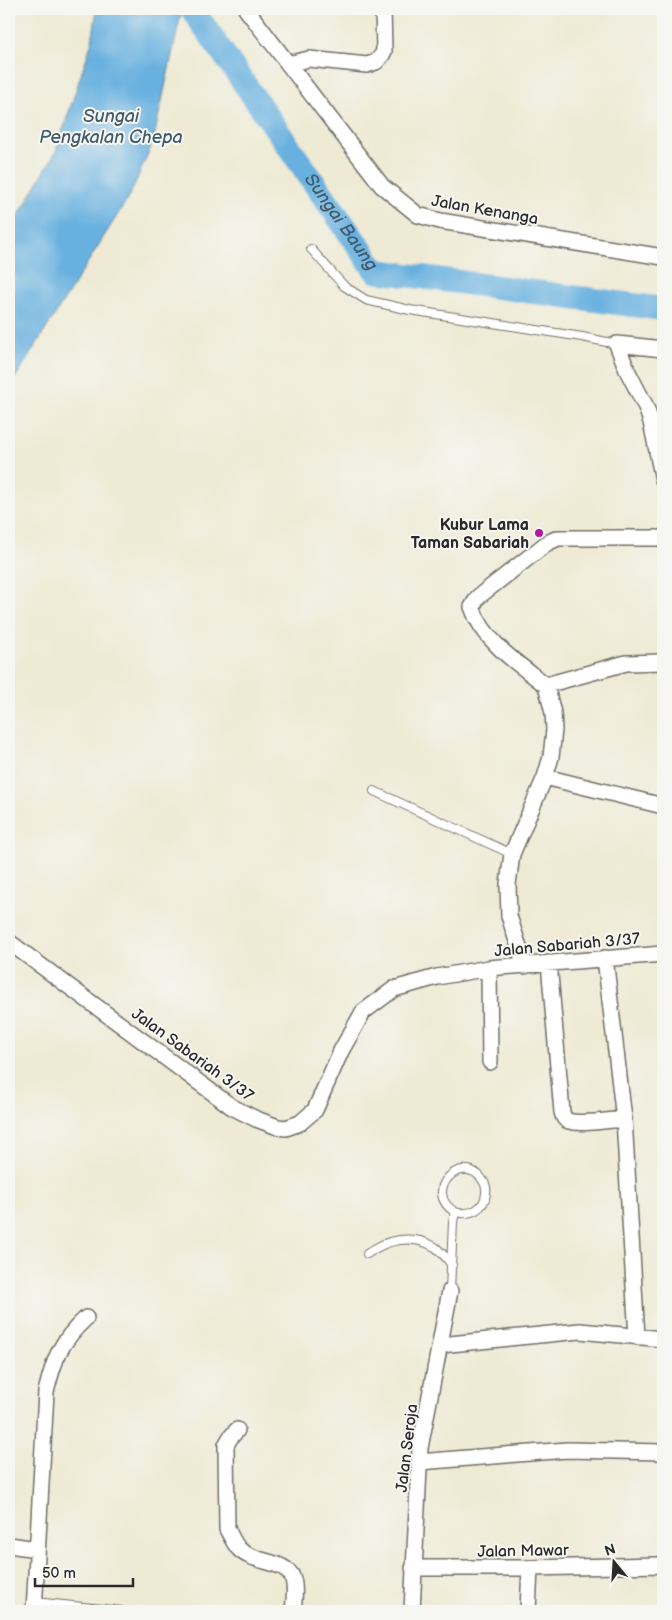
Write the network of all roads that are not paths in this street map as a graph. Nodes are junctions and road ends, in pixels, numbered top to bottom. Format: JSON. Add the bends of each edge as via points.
{"nodes":[{"id":1,"x":246,"y":9,"type":"edge"},
{"id":2,"x":383,"y":9,"type":"edge"},
{"id":3,"x":288,"y":64,"type":"junction"},
{"id":4,"x":311,"y":250,"type":"dead end"},
{"id":5,"x":663,"y":257,"type":"edge"},
{"id":6,"x":617,"y":344,"type":"junction"},
{"id":7,"x":663,"y":349,"type":"edge"},
{"id":8,"x":663,"y":480,"type":"edge"},
{"id":9,"x":663,"y":538,"type":"edge"},
{"id":10,"x":663,"y":662,"type":"edge"},
{"id":11,"x":546,"y":685,"type":"junction"},
{"id":12,"x":545,"y":777,"type":"junction"},
{"id":13,"x":374,"y":791,"type":"dead end"},
{"id":14,"x":663,"y":806,"type":"edge"},
{"id":15,"x":512,"y":854,"type":"junction"},
{"id":16,"x":9,"y":942,"type":"edge"},
{"id":17,"x":663,"y":954,"type":"edge"},
{"id":18,"x":605,"y":958,"type":"junction"},
{"id":19,"x":549,"y":964,"type":"junction"},
{"id":20,"x":525,"y":966,"type":"junction"},
{"id":21,"x":489,"y":968,"type":"junction"},
{"id":22,"x":490,"y":1062,"type":"dead end"},
{"id":23,"x":624,"y":1119,"type":"junction"},
{"id":24,"x":455,"y":1212,"type":"junction"},
{"id":25,"x":367,"y":1254,"type":"dead end"},
{"id":26,"x":452,"y":1264,"type":"junction"},
{"id":27,"x":450,"y":1291,"type":"joint"},
{"id":28,"x":86,"y":1318,"type":"dead end"},
{"id":29,"x":637,"y":1337,"type":"junction"},
{"id":30,"x":663,"y":1339,"type":"edge"},
{"id":31,"x":440,"y":1345,"type":"junction"},
{"id":32,"x":237,"y":1430,"type":"dead end"},
{"id":33,"x":663,"y":1452,"type":"edge"},
{"id":34,"x":419,"y":1462,"type":"junction"},
{"id":35,"x":9,"y":1545,"type":"edge"},
{"id":36,"x":37,"y":1549,"type":"junction"},
{"id":37,"x":413,"y":1568,"type":"junction"},
{"id":38,"x":530,"y":1568,"type":"junction"},
{"id":39,"x":663,"y":1568,"type":"edge"},
{"id":40,"x":34,"y":1607,"type":"edge"},
{"id":41,"x":122,"y":1611,"type":"edge"},
{"id":42,"x":294,"y":1611,"type":"edge"},
{"id":43,"x":412,"y":1611,"type":"edge"},
{"id":44,"x":528,"y":1611,"type":"edge"}],
"edges":[{"from":1,"to":3,"type":"street","name":"Jalan Kenanga"},
{"from":2,"to":3,"type":"street","via":[[384,51],[376,62],[367,65],[309,59]]},
{"from":3,"to":5,"type":"street","name":"Jalan Kenanga","via":[[382,186],[418,215]]},
{"from":4,"to":6,"type":"lane","via":[[344,286],[366,300]]},
{"from":6,"to":7,"type":"street"},
{"from":6,"to":8,"type":"street","via":[[646,407]]},
{"from":9,"to":11,"type":"street","via":[[558,538],[547,543],[478,597],[472,607],[482,626],[508,656]]},
{"from":10,"to":11,"type":"street","via":[[626,663]]},
{"from":11,"to":12,"type":"street","via":[[554,730]]},
{"from":12,"to":14,"type":"street"},
{"from":12,"to":15,"type":"street"},
{"from":13,"to":15,"type":"lane"},
{"from":15,"to":20,"type":"street","via":[[508,884],[509,916]]},
{"from":16,"to":21,"type":"street","name":"Jalan Sabariah 3/37","via":[[232,1107],[286,1128],[300,1124],[315,1110],[341,1051],[363,1012],[394,989]]},
{"from":17,"to":18,"type":"street","name":"Jalan Sabariah 3/37"},
{"from":18,"to":19,"type":"street","name":"Jalan Sabariah 3/37"},
{"from":18,"to":23,"type":"street"},
{"from":19,"to":20,"type":"street","name":"Jalan Sabariah 3/37"},
{"from":19,"to":23,"type":"street","via":[[564,1119],[586,1122]]},
{"from":20,"to":21,"type":"street","name":"Jalan Sabariah 3/37"},
{"from":21,"to":22,"type":"street"},
{"from":23,"to":29,"type":"street"},
{"from":24,"to":24,"type":"lane","via":[[472,1213],[481,1207],[487,1191],[479,1175],[461,1170],[450,1174],[444,1183],[443,1201]]},
{"from":24,"to":26,"type":"lane"},
{"from":25,"to":26,"type":"lane","via":[[387,1242],[413,1241],[436,1248]]},
{"from":26,"to":27,"type":"lane"},
{"from":27,"to":31,"type":"street","name":"Jalan Seroja"},
{"from":28,"to":36,"type":"street","via":[[61,1347],[46,1392]]},
{"from":29,"to":30,"type":"street"},
{"from":29,"to":31,"type":"street","via":[[580,1331]]},
{"from":31,"to":34,"type":"street","name":"Jalan Seroja"},
{"from":32,"to":42,"type":"street","via":[[226,1445],[228,1529],[239,1550],[289,1571],[293,1579]]},
{"from":33,"to":34,"type":"street","via":[[567,1450]]},
{"from":34,"to":37,"type":"street","name":"Jalan Seroja"},
{"from":35,"to":36,"type":"street"},
{"from":36,"to":40,"type":"street"},
{"from":37,"to":38,"type":"street","name":"Jalan Mawar"},
{"from":37,"to":43,"type":"street","name":"Jalan Seroja"},
{"from":38,"to":39,"type":"street","name":"Jalan Mawar","via":[[659,1565]]},
{"from":38,"to":44,"type":"street"},
{"from":40,"to":41,"type":"lane"}]}
